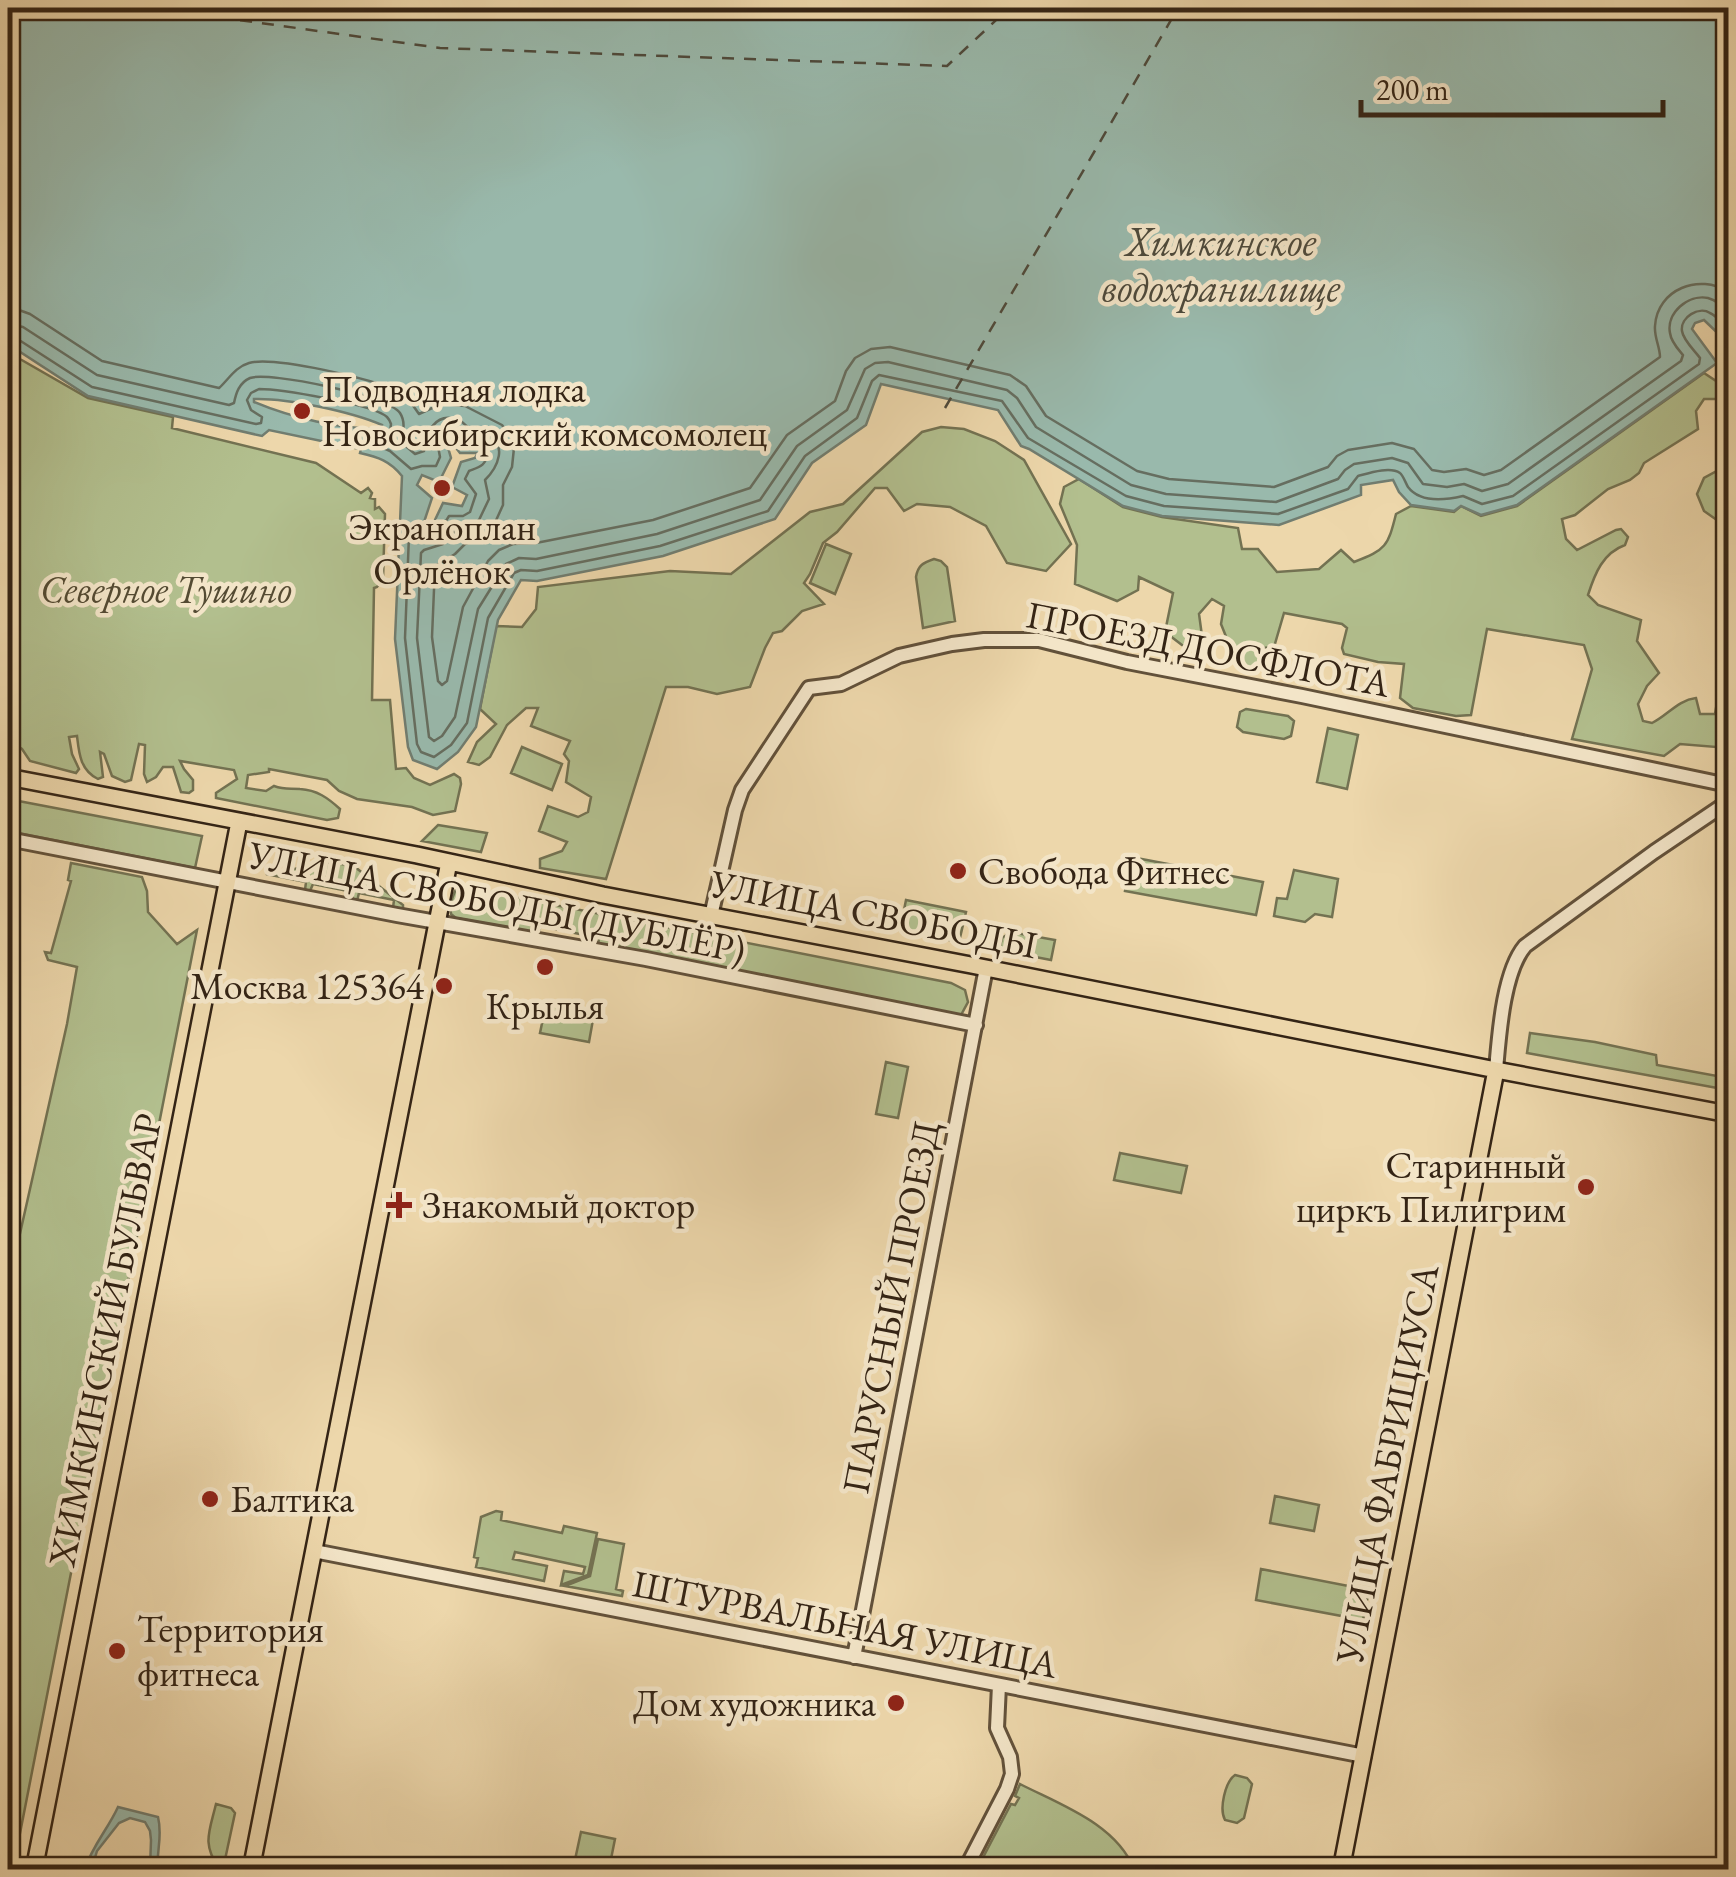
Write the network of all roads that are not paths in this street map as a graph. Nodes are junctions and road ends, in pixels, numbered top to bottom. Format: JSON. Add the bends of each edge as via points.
{"nodes":[{"id":1,"x":8,"y":777,"type":"edge"},
{"id":2,"x":1728,"y":785,"type":"edge"},
{"id":3,"x":1728,"y":802,"type":"edge"},
{"id":4,"x":238,"y":822,"type":"junction"},
{"id":5,"x":8,"y":838,"type":"edge"},
{"id":6,"x":449,"y":862,"type":"junction"},
{"id":7,"x":226,"y":880,"type":"junction"},
{"id":8,"x":711,"y":916,"type":"junction"},
{"id":9,"x":438,"y":922,"type":"junction"},
{"id":10,"x":986,"y":968,"type":"junction"},
{"id":11,"x":976,"y":1025,"type":"junction"},
{"id":12,"x":1496,"y":1070,"type":"junction"},
{"id":13,"x":1728,"y":1114,"type":"edge"},
{"id":14,"x":314,"y":1551,"type":"junction"},
{"id":15,"x":854,"y":1657,"type":"junction"},
{"id":16,"x":999,"y":1685,"type":"junction"},
{"id":17,"x":1364,"y":1756,"type":"junction"},
{"id":18,"x":34,"y":1870,"type":"edge"},
{"id":19,"x":251,"y":1870,"type":"edge"},
{"id":20,"x":965,"y":1870,"type":"edge"},
{"id":21,"x":1341,"y":1870,"type":"edge"}],
"edges":[{"from":1,"to":4,"type":"main road","name":"УЛИЦА СВОБОДЫ"},
{"from":2,"to":8,"type":"street","name":"ПРОЕЗД ДОСФЛОТА","via":[[1039,640],[952,644],[899,656],[841,684],[809,688],[736,803]]},
{"from":3,"to":12,"type":"street","via":[[1525,946],[1510,974]]},
{"from":4,"to":6,"type":"main road","name":"УЛИЦА СВОБОДЫ"},
{"from":4,"to":7,"type":"main road","name":"ХИМКИНСКИЙ БУЛЬВАР"},
{"from":5,"to":7,"type":"street","name":"УЛИЦА СВОБОДЫ (ДУБЛЁР)"},
{"from":6,"to":8,"type":"main road","name":"УЛИЦА СВОБОДЫ"},
{"from":6,"to":9,"type":"main road"},
{"from":7,"to":9,"type":"street","name":"УЛИЦА СВОБОДЫ (ДУБЛЁР)"},
{"from":7,"to":18,"type":"main road","name":"ХИМКИНСКИЙ БУЛЬВАР"},
{"from":8,"to":10,"type":"main road","name":"УЛИЦА СВОБОДЫ"},
{"from":9,"to":11,"type":"street","name":"УЛИЦА СВОБОДЫ (ДУБЛЁР)"},
{"from":9,"to":14,"type":"main road"},
{"from":10,"to":11,"type":"street","name":"ПАРУСНЫЙ ПРОЕЗД"},
{"from":10,"to":12,"type":"main road","name":"УЛИЦА СВОБОДЫ"},
{"from":11,"to":15,"type":"street","name":"ПАРУСНЫЙ ПРОЕЗД"},
{"from":12,"to":13,"type":"main road","name":"УЛИЦА СВОБОДЫ"},
{"from":12,"to":17,"type":"main road","name":"УЛИЦА ФАБРИЦИУСА"},
{"from":14,"to":15,"type":"street","name":"ШТУРВАЛЬНАЯ УЛИЦА"},
{"from":14,"to":19,"type":"main road"},
{"from":15,"to":16,"type":"street","name":"ШТУРВАЛЬНАЯ УЛИЦА"},
{"from":16,"to":17,"type":"street","name":"ШТУРВАЛЬНАЯ УЛИЦА"},
{"from":16,"to":20,"type":"street","via":[[996,1720],[1012,1774]]},
{"from":17,"to":21,"type":"main road","name":"УЛИЦА ФАБРИЦИУСА"}]}
